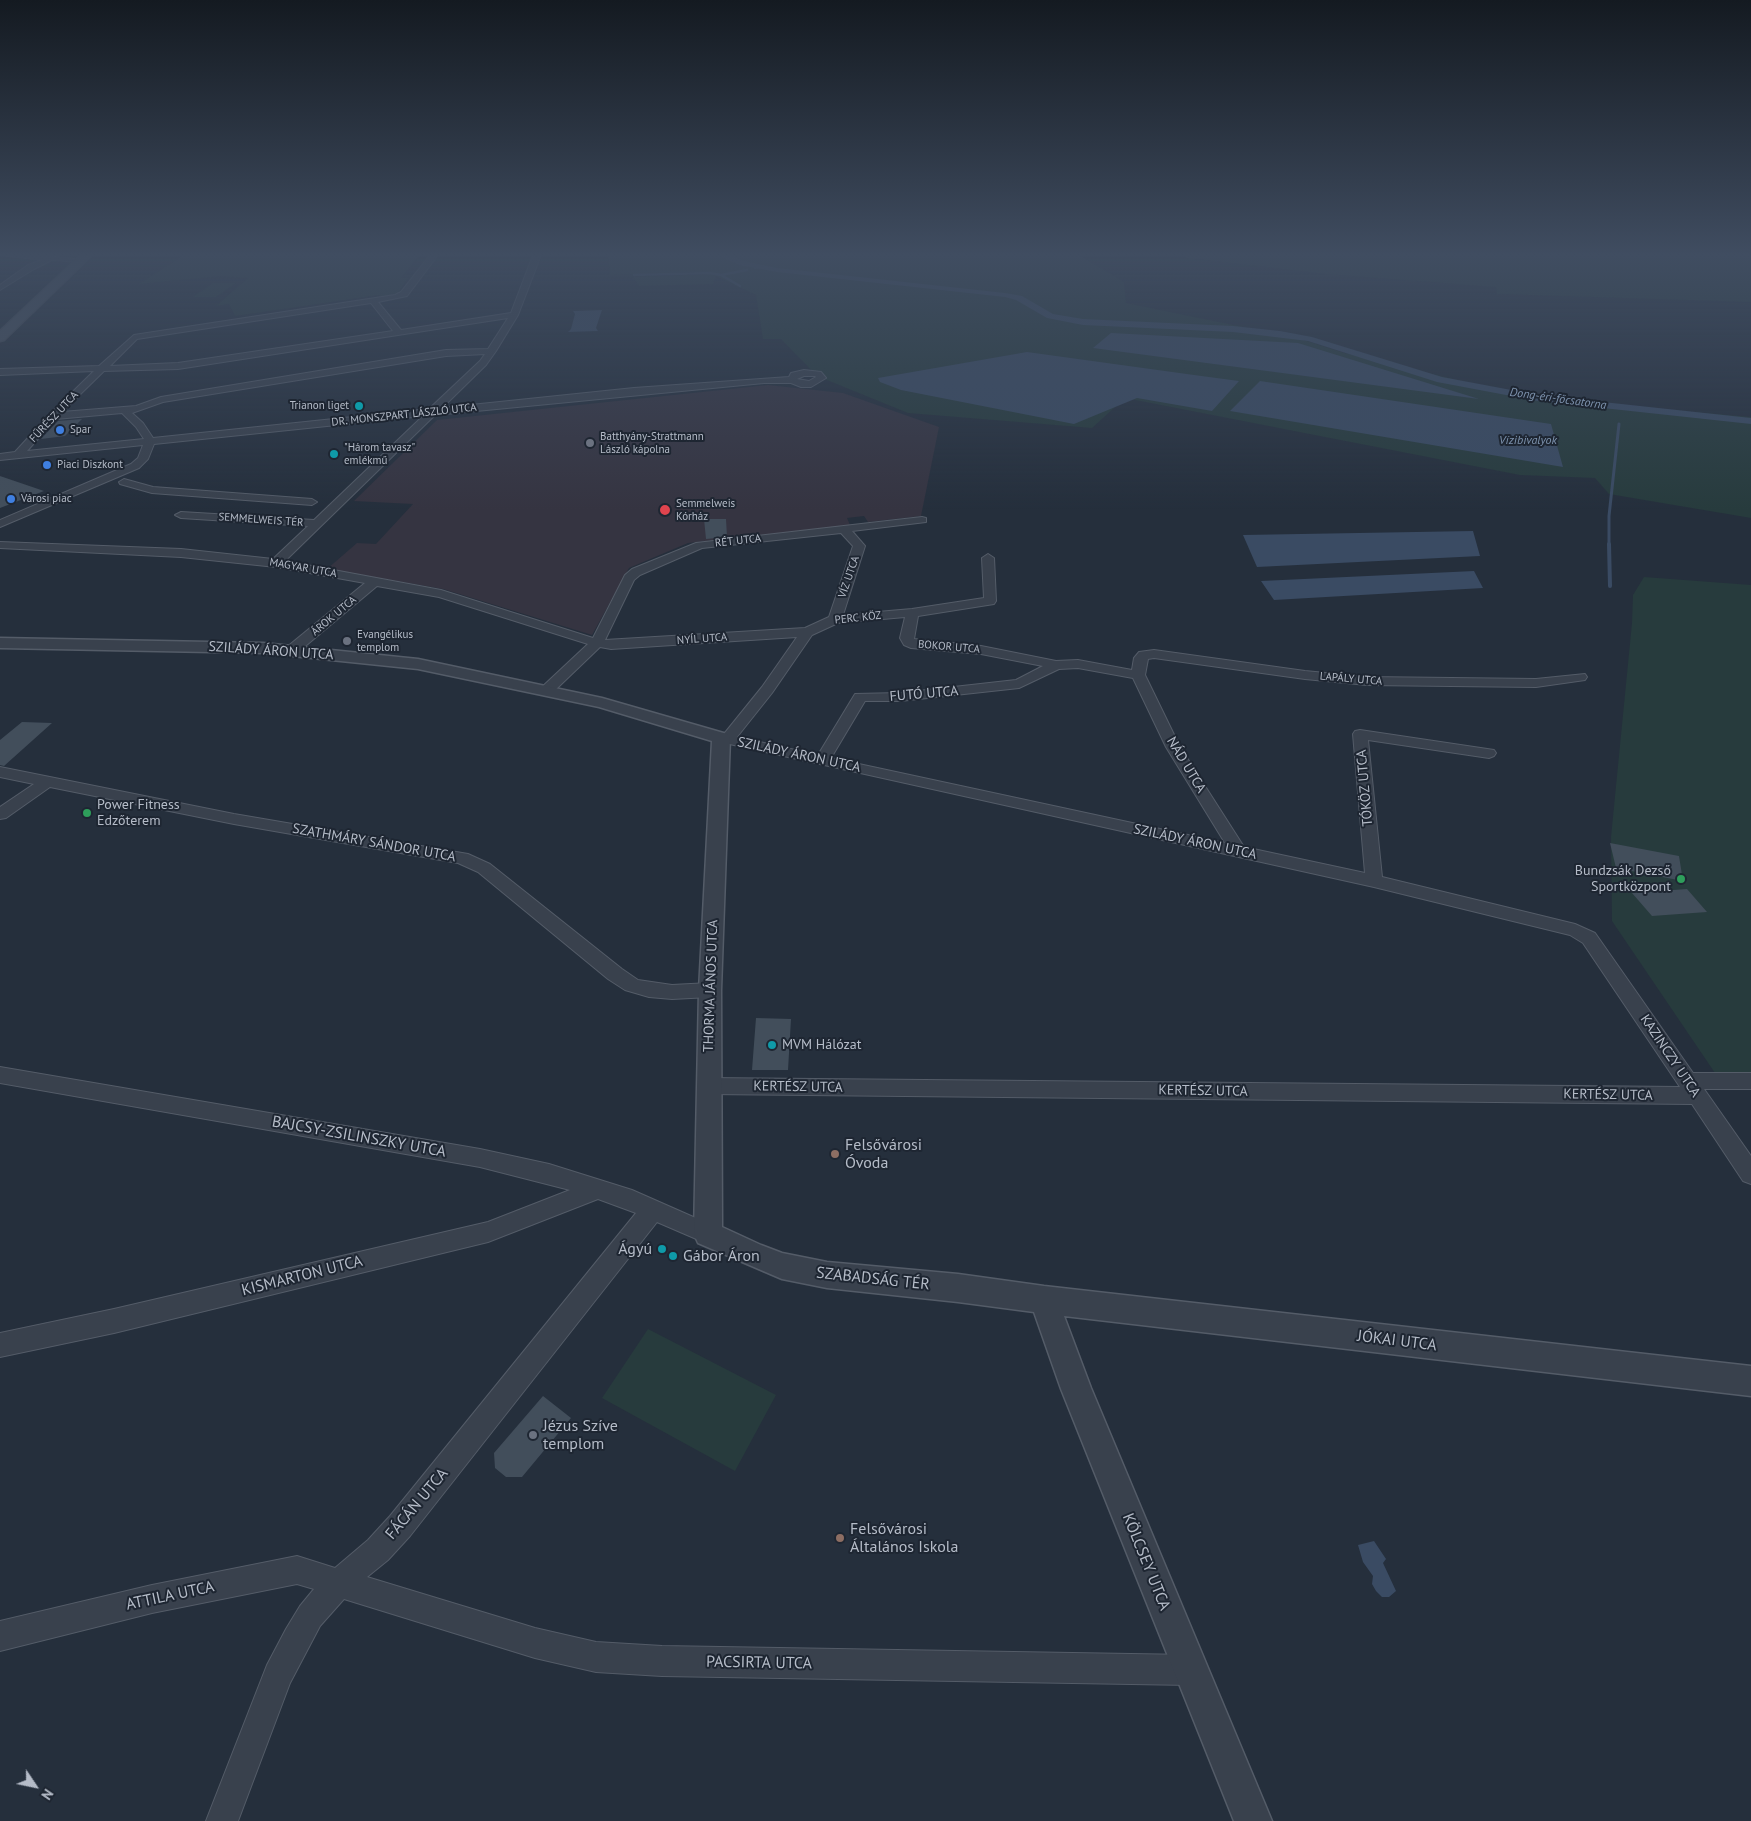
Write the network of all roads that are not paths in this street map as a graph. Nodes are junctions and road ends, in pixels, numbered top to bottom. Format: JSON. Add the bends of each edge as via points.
{"nodes":[{"id":1,"x":131,"y":340,"type":"edge"},
{"id":2,"x":359,"y":340,"type":"edge"},
{"id":3,"x":499,"y":340,"type":"edge"},
{"id":4,"x":492,"y":351,"type":"junction"},
{"id":5,"x":101,"y":370,"type":"junction"},
{"id":6,"x":0,"y":372,"type":"edge"},
{"id":7,"x":792,"y":380,"type":"dead end"},
{"id":8,"x":127,"y":411,"type":"junction"},
{"id":9,"x":432,"y":412,"type":"junction"},
{"id":10,"x":53,"y":416,"type":"junction"},
{"id":11,"x":150,"y":442,"type":"junction"},
{"id":12,"x":17,"y":456,"type":"junction"},
{"id":13,"x":0,"y":457,"type":"edge"},
{"id":14,"x":124,"y":482,"type":"dead end"},
{"id":15,"x":235,"y":496,"type":"junction"},
{"id":16,"x":312,"y":502,"type":"dead end"},
{"id":17,"x":181,"y":515,"type":"dead end"},
{"id":18,"x":207,"y":516,"type":"junction"},
{"id":19,"x":922,"y":520,"type":"dead end"},
{"id":20,"x":315,"y":523,"type":"junction"},
{"id":21,"x":0,"y":524,"type":"edge"},
{"id":22,"x":844,"y":529,"type":"junction"},
{"id":23,"x":0,"y":545,"type":"edge"},
{"id":24,"x":988,"y":558,"type":"dead end"},
{"id":25,"x":276,"y":563,"type":"junction"},
{"id":26,"x":375,"y":581,"type":"junction"},
{"id":27,"x":912,"y":613,"type":"junction"},
{"id":28,"x":835,"y":618,"type":"junction"},
{"id":29,"x":807,"y":632,"type":"junction"},
{"id":30,"x":597,"y":642,"type":"junction"},
{"id":31,"x":0,"y":643,"type":"edge"},
{"id":32,"x":292,"y":650,"type":"junction"},
{"id":33,"x":1056,"y":665,"type":"junction"},
{"id":34,"x":1138,"y":675,"type":"junction"},
{"id":35,"x":1580,"y":677,"type":"dead end"},
{"id":36,"x":547,"y":690,"type":"junction"},
{"id":37,"x":725,"y":738,"type":"junction"},
{"id":38,"x":1489,"y":753,"type":"dead end"},
{"id":39,"x":823,"y":760,"type":"junction"},
{"id":40,"x":0,"y":772,"type":"edge"},
{"id":41,"x":48,"y":781,"type":"junction"},
{"id":42,"x":0,"y":814,"type":"edge"},
{"id":43,"x":1239,"y":852,"type":"junction"},
{"id":44,"x":1374,"y":881,"type":"junction"},
{"id":45,"x":1589,"y":938,"type":"joint"},
{"id":46,"x":710,"y":990,"type":"junction"},
{"id":47,"x":0,"y":1075,"type":"edge"},
{"id":48,"x":1751,"y":1081,"type":"edge"},
{"id":49,"x":708,"y":1086,"type":"junction"},
{"id":50,"x":1692,"y":1089,"type":"junction"},
{"id":51,"x":1751,"y":1174,"type":"edge"},
{"id":52,"x":598,"y":1189,"type":"junction"},
{"id":53,"x":654,"y":1209,"type":"junction"},
{"id":54,"x":708,"y":1234,"type":"junction"},
{"id":55,"x":1044,"y":1300,"type":"junction"},
{"id":56,"x":0,"y":1345,"type":"edge"},
{"id":57,"x":1751,"y":1382,"type":"edge"},
{"id":58,"x":339,"y":1583,"type":"junction"},
{"id":59,"x":0,"y":1636,"type":"edge"},
{"id":60,"x":1190,"y":1670,"type":"junction"},
{"id":61,"x":222,"y":1821,"type":"edge"},
{"id":62,"x":1252,"y":1821,"type":"edge"}],
"edges":[{"from":1,"to":5,"type":"street","name":"FŰRÉSZ UTCA"},
{"from":2,"to":5,"type":"street","via":[[178,366]]},
{"from":3,"to":4,"type":"street"},
{"from":4,"to":8,"type":"street","via":[[446,354],[270,382],[162,400]]},
{"from":4,"to":9,"type":"street"},
{"from":5,"to":6,"type":"street"},
{"from":5,"to":10,"type":"street","name":"FŰRÉSZ UTCA"},
{"from":7,"to":9,"type":"street","name":"DR. MONSZPART LÁSZLÓ UTCA","via":[[717,384]]},
{"from":8,"to":10,"type":"street"},
{"from":8,"to":11,"type":"street"},
{"from":9,"to":11,"type":"street","name":"DR. MONSZPART LÁSZLÓ UTCA"},
{"from":9,"to":20,"type":"street"},
{"from":10,"to":12,"type":"street","name":"FŰRÉSZ UTCA"},
{"from":11,"to":12,"type":"street","name":"DR. MONSZPART LÁSZLÓ UTCA"},
{"from":11,"to":21,"type":"street","via":[[143,459],[134,466]]},
{"from":12,"to":13,"type":"street","name":"DR. MONSZPART LÁSZLÓ UTCA"},
{"from":14,"to":15,"type":"street","name":"SEMMELWEIS TÉR","via":[[152,490]]},
{"from":15,"to":16,"type":"street","name":"SEMMELWEIS TÉR"},
{"from":15,"to":18,"type":"street","name":"SEMMELWEIS TÉR"},
{"from":17,"to":18,"type":"street","name":"SEMMELWEIS TÉR"},
{"from":18,"to":20,"type":"street","name":"SEMMELWEIS TÉR"},
{"from":19,"to":22,"type":"street"},
{"from":20,"to":25,"type":"street"},
{"from":22,"to":28,"type":"street","name":"VÍZ UTCA","via":[[860,546]]},
{"from":22,"to":30,"type":"street","name":"RÉT UTCA","via":[[700,544],[636,572],[629,578]]},
{"from":23,"to":25,"type":"street","name":"MAGYAR UTCA","via":[[181,553]]},
{"from":24,"to":27,"type":"street","via":[[990,600]]},
{"from":25,"to":26,"type":"street","name":"MAGYAR UTCA"},
{"from":26,"to":30,"type":"street","name":"MAGYAR UTCA","via":[[441,594]]},
{"from":26,"to":32,"type":"street","name":"ÁROK UTCA"},
{"from":27,"to":28,"type":"street","name":"PERC KÖZ"},
{"from":27,"to":33,"type":"street","name":"BOKOR UTCA","via":[[907,638],[912,644],[981,650]]},
{"from":28,"to":29,"type":"street","name":"PERC KÖZ"},
{"from":29,"to":30,"type":"street","name":"NYÍL UTCA","via":[[618,645]]},
{"from":29,"to":37,"type":"street","via":[[767,690]]},
{"from":30,"to":36,"type":"street"},
{"from":31,"to":32,"type":"street","name":"SZILÁDY ÁRON UTCA"},
{"from":32,"to":36,"type":"street","name":"SZILÁDY ÁRON UTCA","via":[[428,666]]},
{"from":33,"to":34,"type":"street","name":"BOKOR UTCA","via":[[1078,664]]},
{"from":33,"to":39,"type":"street","name":"FUTÓ UTCA","via":[[1019,684],[900,697],[860,697]]},
{"from":34,"to":35,"type":"street","name":"LAPÁLY UTCA","via":[[1141,658],[1154,654],[1305,676],[1368,681],[1536,683]]},
{"from":34,"to":43,"type":"street","name":"NÁD UTCA","via":[[1173,747]]},
{"from":36,"to":37,"type":"street","name":"SZILÁDY ÁRON UTCA","via":[[602,702]]},
{"from":37,"to":39,"type":"street","name":"SZILÁDY ÁRON UTCA"},
{"from":37,"to":46,"type":"street","name":"THORMA JÁNOS UTCA"},
{"from":38,"to":44,"type":"street","name":"TÓKÖZ UTCA","via":[[1360,734]]},
{"from":39,"to":43,"type":"street","name":"SZILÁDY ÁRON UTCA"},
{"from":40,"to":41,"type":"street","name":"SZATHMÁRY SÁNDOR UTCA"},
{"from":41,"to":42,"type":"street"},
{"from":41,"to":46,"type":"street","name":"SZATHMÁRY SÁNDOR UTCA","via":[[234,819],[462,858],[484,868],[632,985],[672,992]]},
{"from":43,"to":44,"type":"street","name":"SZILÁDY ÁRON UTCA"},
{"from":44,"to":45,"type":"street","name":"SZILÁDY ÁRON UTCA","via":[[1575,930]]},
{"from":45,"to":50,"type":"street","name":"KAZINCZY UTCA"},
{"from":46,"to":49,"type":"street","name":"THORMA JÁNOS UTCA"},
{"from":47,"to":52,"type":"street","name":"BAJCSY-ZSILINSZKY UTCA","via":[[480,1158]]},
{"from":48,"to":50,"type":"street","name":"KERTÉSZ UTCA"},
{"from":49,"to":50,"type":"street","name":"KERTÉSZ UTCA"},
{"from":49,"to":54,"type":"street","name":"THORMA JÁNOS UTCA"},
{"from":50,"to":51,"type":"street","name":"KAZINCZY UTCA"},
{"from":52,"to":53,"type":"street","name":"BAJCSY-ZSILINSZKY UTCA"},
{"from":52,"to":56,"type":"street","name":"KISMARTON UTCA","via":[[488,1232]]},
{"from":53,"to":54,"type":"street","name":"BAJCSY-ZSILINSZKY UTCA"},
{"from":53,"to":58,"type":"street","name":"FÁCÁN UTCA","via":[[400,1526],[378,1550]]},
{"from":54,"to":55,"type":"street","name":"SZABADSÁG TÉR","via":[[753,1255],[807,1272]]},
{"from":55,"to":57,"type":"street","name":"JÓKAI UTCA"},
{"from":55,"to":60,"type":"street","name":"KÖLCSEY UTCA","via":[[1076,1389]]},
{"from":58,"to":59,"type":"street","name":"ATTILA UTCA","via":[[297,1570],[152,1599]]},
{"from":58,"to":60,"type":"street","name":"PACSIRTA UTCA","via":[[535,1643],[596,1657],[662,1661]]},
{"from":58,"to":61,"type":"street","name":"FÁCÁN UTCA","via":[[310,1616],[296,1639],[278,1676]]},
{"from":60,"to":62,"type":"street","name":"KÖLCSEY UTCA"}]}
